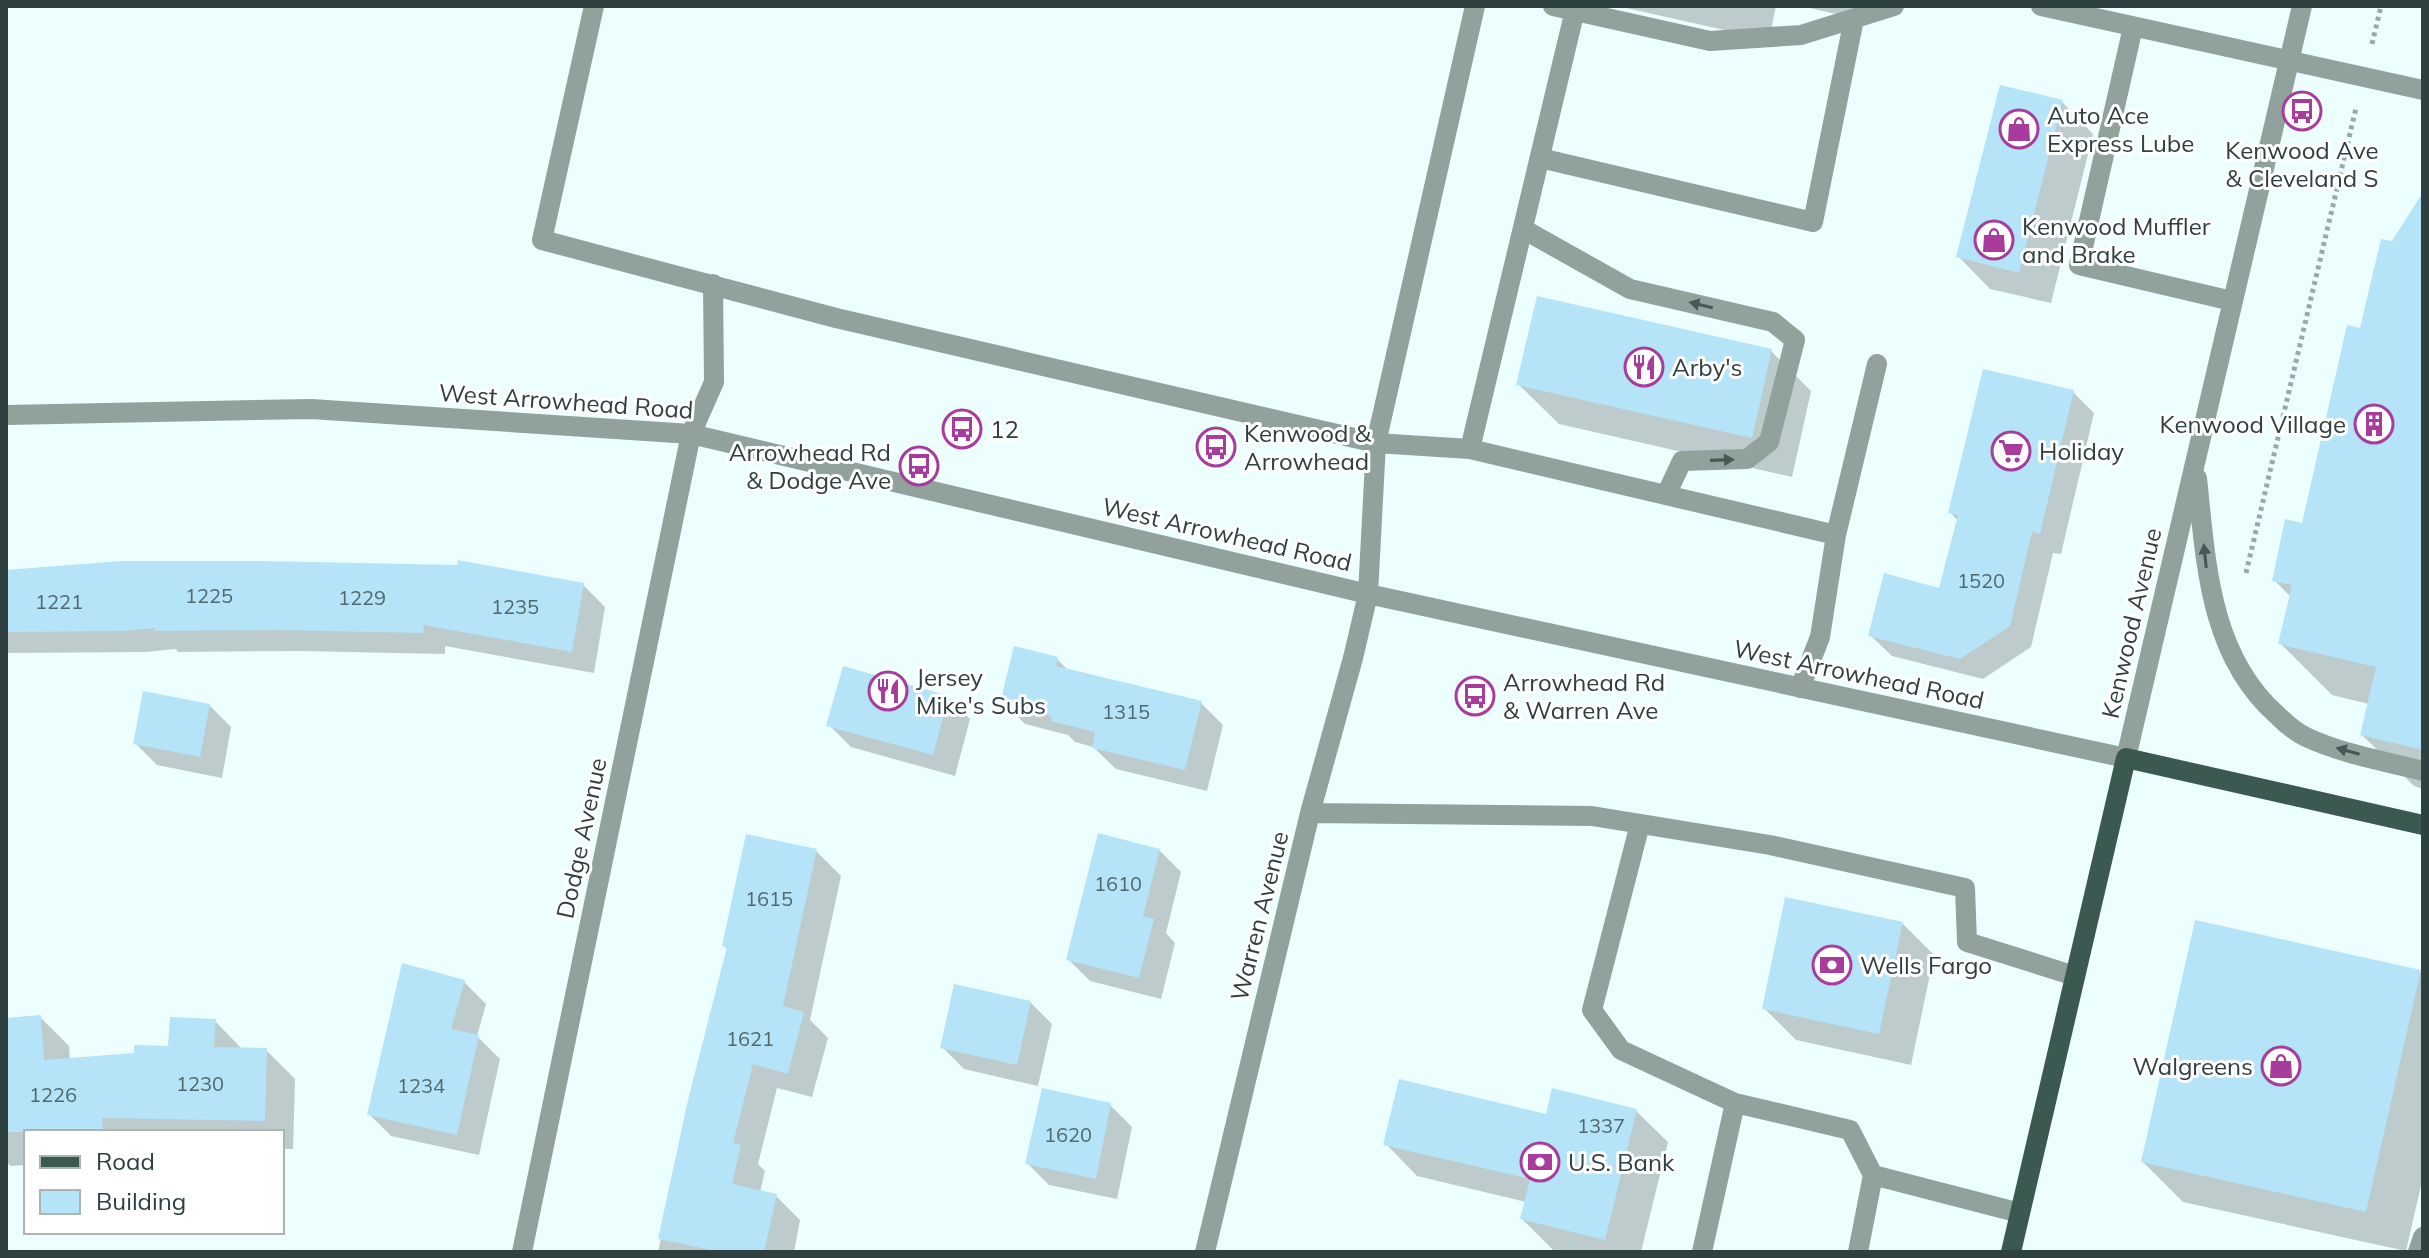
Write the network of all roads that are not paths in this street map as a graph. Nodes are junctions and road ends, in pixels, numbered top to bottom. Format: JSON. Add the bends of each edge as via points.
{"nodes":[{"id":1,"x":594,"y":6,"type":"edge"},
{"id":2,"x":1475,"y":6,"type":"edge"},
{"id":3,"x":1553,"y":6,"type":"edge"},
{"id":4,"x":1894,"y":6,"type":"edge"},
{"id":5,"x":2041,"y":6,"type":"edge"},
{"id":6,"x":2302,"y":6,"type":"edge"},
{"id":7,"x":1575,"y":10,"type":"junction"},
{"id":8,"x":1854,"y":19,"type":"junction"},
{"id":9,"x":2133,"y":27,"type":"junction"},
{"id":10,"x":2288,"y":61,"type":"junction"},
{"id":11,"x":2423,"y":90,"type":"edge"},
{"id":12,"x":1540,"y":158,"type":"junction"},
{"id":13,"x":1523,"y":229,"type":"junction"},
{"id":14,"x":713,"y":284,"type":"junction"},
{"id":15,"x":2232,"y":301,"type":"junction"},
{"id":16,"x":1877,"y":364,"type":"dead end"},
{"id":17,"x":6,"y":415,"type":"edge"},
{"id":18,"x":691,"y":434,"type":"junction"},
{"id":19,"x":1376,"y":443,"type":"junction"},
{"id":20,"x":1470,"y":449,"type":"junction"},
{"id":21,"x":2195,"y":461,"type":"junction"},
{"id":22,"x":1666,"y":495,"type":"junction"},
{"id":23,"x":1836,"y":535,"type":"junction"},
{"id":24,"x":1368,"y":594,"type":"junction"},
{"id":25,"x":1800,"y":688,"type":"junction"},
{"id":26,"x":2126,"y":758,"type":"junction"},
{"id":27,"x":2423,"y":771,"type":"edge"},
{"id":28,"x":1310,"y":813,"type":"junction"},
{"id":29,"x":1640,"y":824,"type":"junction"},
{"id":30,"x":2423,"y":825,"type":"edge"},
{"id":31,"x":2075,"y":976,"type":"junction"},
{"id":32,"x":1735,"y":1103,"type":"junction"},
{"id":33,"x":1873,"y":1175,"type":"junction"},
{"id":34,"x":2020,"y":1213,"type":"junction"},
{"id":35,"x":2423,"y":1237,"type":"edge"},
{"id":36,"x":522,"y":1252,"type":"edge"},
{"id":37,"x":1205,"y":1252,"type":"edge"},
{"id":38,"x":1702,"y":1252,"type":"edge"},
{"id":39,"x":1858,"y":1252,"type":"edge"},
{"id":40,"x":2011,"y":1252,"type":"edge"},
{"id":41,"x":2418,"y":1252,"type":"edge"}],
"edges":[{"from":1,"to":14,"type":"street","via":[[542,240]]},
{"from":2,"to":19,"type":"street","name":"Warren Avenue"},
{"from":3,"to":7,"type":"street"},
{"from":4,"to":8,"type":"street"},
{"from":5,"to":9,"type":"street"},
{"from":6,"to":10,"type":"street","name":"Kenwood Avenue"},
{"from":7,"to":8,"type":"street","via":[[1710,41],[1801,35]]},
{"from":7,"to":12,"type":"street"},
{"from":8,"to":12,"type":"street","via":[[1813,222]]},
{"from":9,"to":10,"type":"street"},
{"from":9,"to":15,"type":"street","via":[[2079,265]]},
{"from":10,"to":11,"type":"street"},
{"from":10,"to":15,"type":"street","name":"Kenwood Avenue"},
{"from":12,"to":13,"type":"street"},
{"from":13,"to":20,"type":"street"},
{"from":22,"to":13,"type":"street","one_way":true,"via":[[1682,461],[1747,459],[1769,442],[1795,340],[1773,322],[1630,289]]},
{"from":14,"to":18,"type":"street","name":"Dodge Avenue","via":[[714,382]]},
{"from":14,"to":19,"type":"street","via":[[836,318]]},
{"from":15,"to":21,"type":"street","name":"Kenwood Avenue"},
{"from":16,"to":23,"type":"street"},
{"from":17,"to":18,"type":"street","name":"West Arrowhead Road","via":[[311,409]]},
{"from":18,"to":24,"type":"street","name":"West Arrowhead Road"},
{"from":18,"to":36,"type":"street","name":"Dodge Avenue"},
{"from":19,"to":20,"type":"street"},
{"from":19,"to":24,"type":"street","name":"Warren Avenue"},
{"from":20,"to":22,"type":"street"},
{"from":21,"to":26,"type":"street","name":"Kenwood Avenue"},
{"from":27,"to":21,"type":"street","one_way":true,"via":[[2302,736],[2254,691],[2220,631],[2206,570]]},
{"from":22,"to":23,"type":"street"},
{"from":23,"to":25,"type":"street","via":[[1820,637]]},
{"from":24,"to":25,"type":"street","name":"West Arrowhead Road"},
{"from":24,"to":28,"type":"street","name":"Warren Avenue"},
{"from":25,"to":26,"type":"street","name":"West Arrowhead Road"},
{"from":26,"to":30,"type":"main road","name":"West Arrowhead Road"},
{"from":26,"to":31,"type":"main road","name":"Kenwood Avenue"},
{"from":28,"to":29,"type":"street","via":[[1592,816]]},
{"from":28,"to":37,"type":"street","name":"Warren Avenue"},
{"from":29,"to":31,"type":"street","via":[[1770,845],[1965,888],[1967,942]]},
{"from":29,"to":32,"type":"street","via":[[1592,1010],[1621,1050]]},
{"from":31,"to":34,"type":"main road","name":"Kenwood Avenue"},
{"from":32,"to":33,"type":"street","via":[[1850,1130]]},
{"from":32,"to":38,"type":"street"},
{"from":33,"to":34,"type":"street"},
{"from":33,"to":39,"type":"street"},
{"from":34,"to":40,"type":"main road","name":"Kenwood Avenue"},
{"from":35,"to":41,"type":"street"}]}
